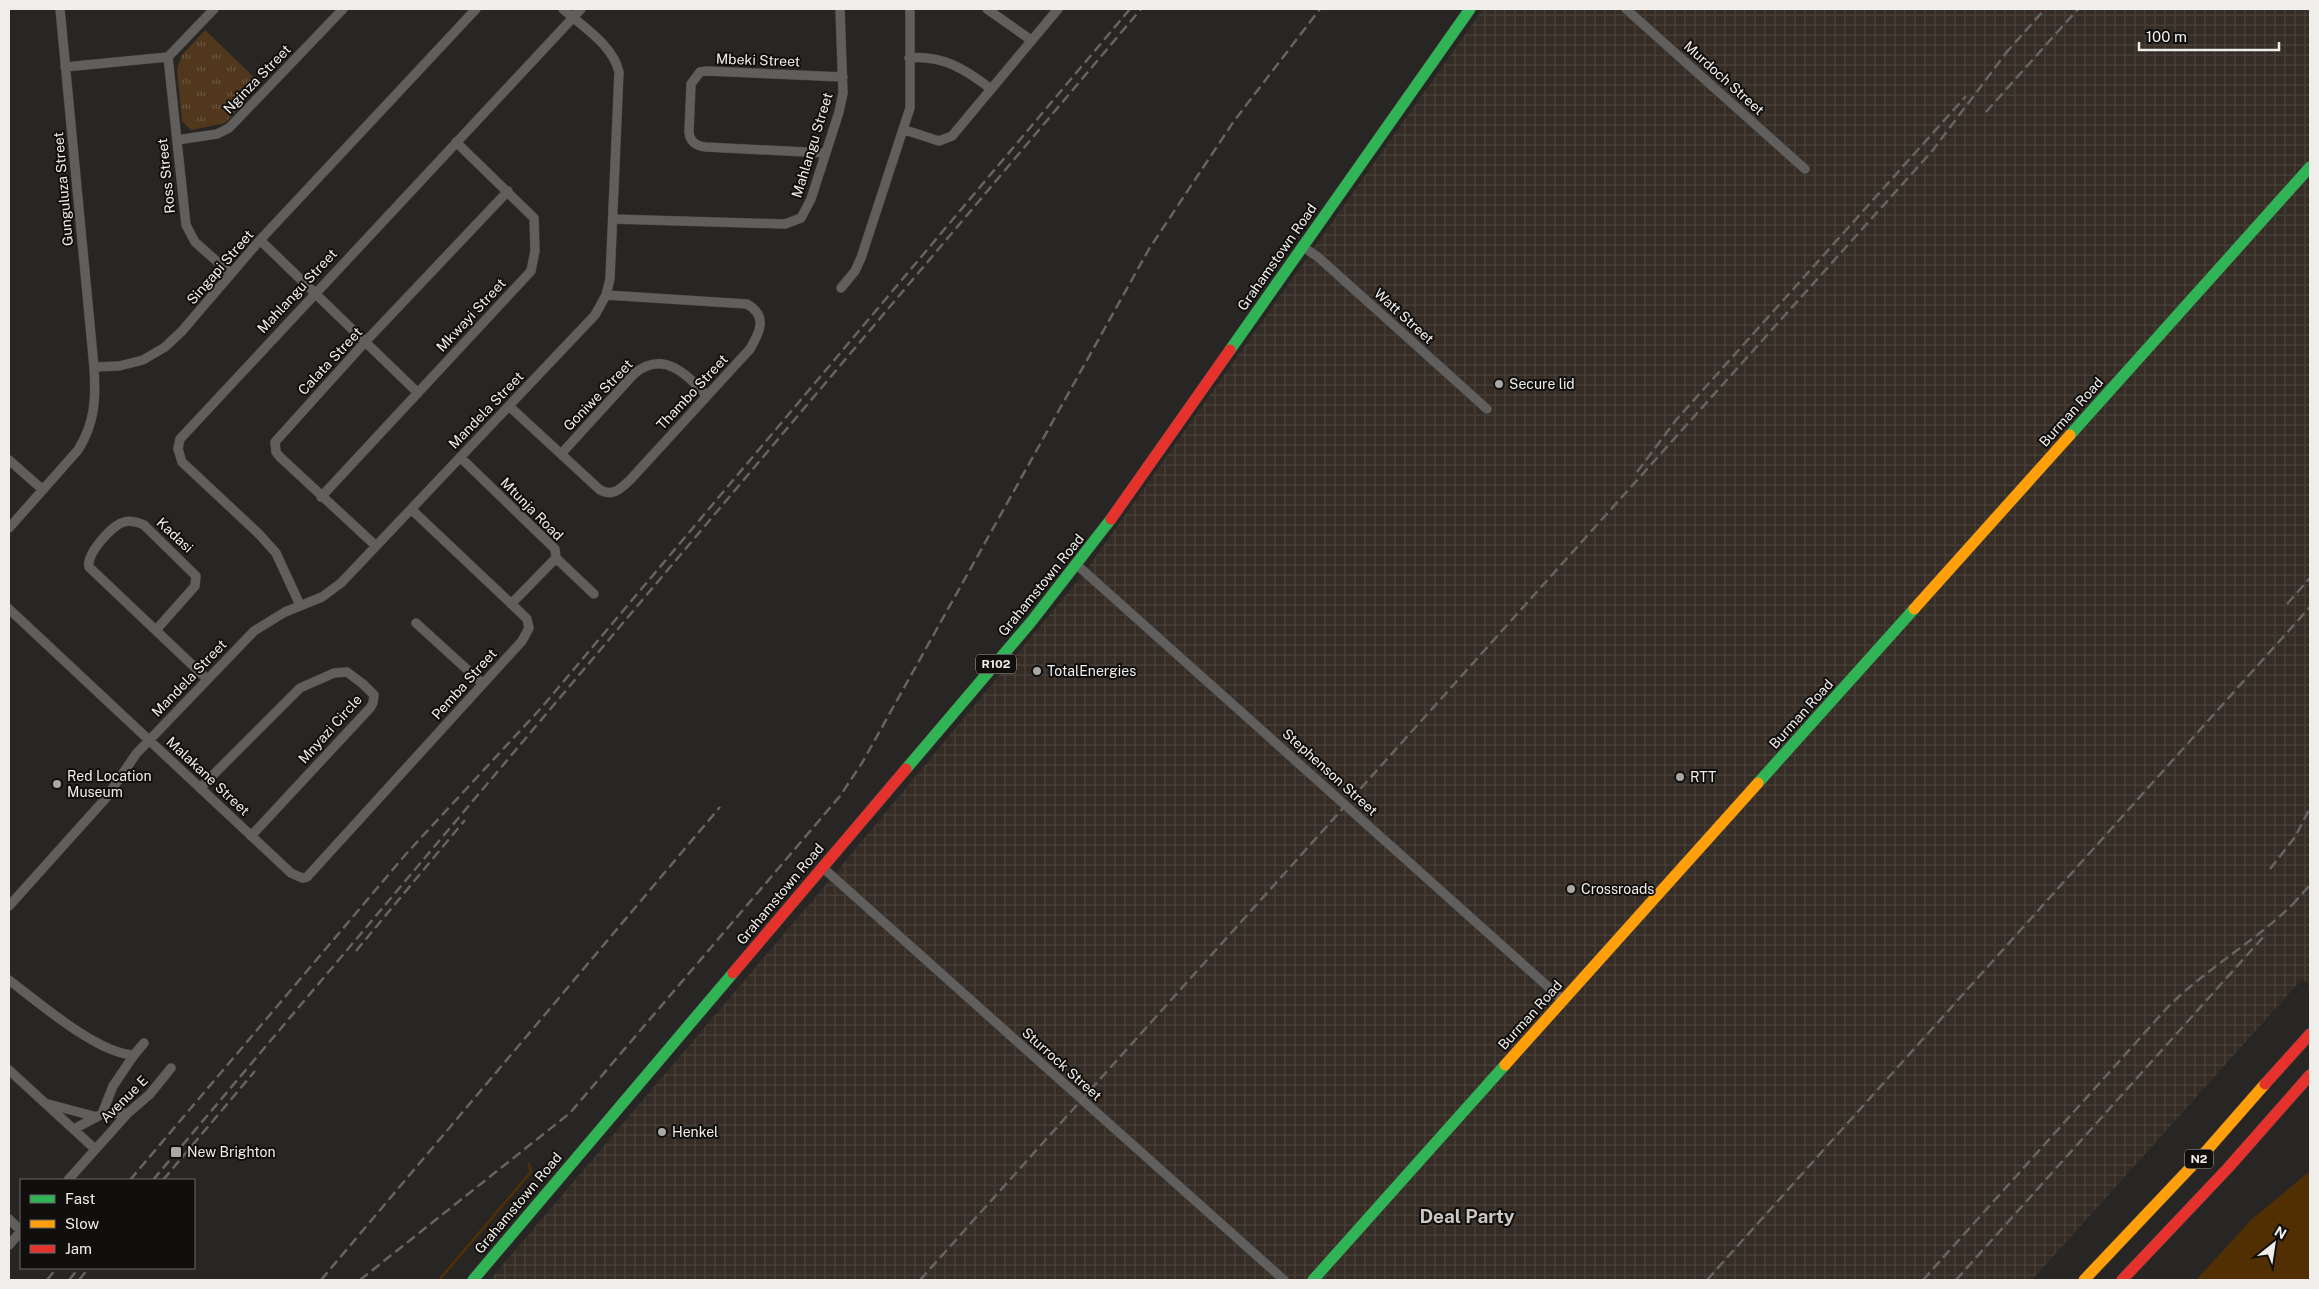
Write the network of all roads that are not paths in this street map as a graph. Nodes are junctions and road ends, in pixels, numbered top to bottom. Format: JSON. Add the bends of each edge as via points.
{"nodes":[{"id":1,"x":60,"y":9,"type":"edge"},
{"id":2,"x":214,"y":9,"type":"edge"},
{"id":3,"x":343,"y":9,"type":"edge"},
{"id":4,"x":476,"y":9,"type":"edge"},
{"id":5,"x":563,"y":9,"type":"edge"},
{"id":6,"x":581,"y":9,"type":"edge"},
{"id":7,"x":840,"y":9,"type":"edge"},
{"id":8,"x":910,"y":9,"type":"edge"},
{"id":9,"x":988,"y":9,"type":"edge"},
{"id":10,"x":1058,"y":9,"type":"edge"},
{"id":11,"x":1470,"y":9,"type":"edge"},
{"id":12,"x":1626,"y":9,"type":"edge"},
{"id":13,"x":573,"y":18,"type":"junction"},
{"id":14,"x":1031,"y":40,"type":"junction"},
{"id":15,"x":168,"y":57,"type":"junction"},
{"id":16,"x":909,"y":58,"type":"junction"},
{"id":17,"x":65,"y":67,"type":"junction"},
{"id":18,"x":843,"y":76,"type":"junction"},
{"id":19,"x":991,"y":89,"type":"junction"},
{"id":20,"x":904,"y":130,"type":"junction"},
{"id":21,"x":177,"y":140,"type":"junction"},
{"id":22,"x":456,"y":142,"type":"junction"},
{"id":23,"x":825,"y":153,"type":"junction"},
{"id":24,"x":2310,"y":167,"type":"edge"},
{"id":25,"x":1805,"y":169,"type":"dead end"},
{"id":26,"x":508,"y":191,"type":"junction"},
{"id":27,"x":613,"y":219,"type":"junction"},
{"id":28,"x":260,"y":240,"type":"junction"},
{"id":29,"x":1302,"y":246,"type":"junction"},
{"id":30,"x":231,"y":274,"type":"junction"},
{"id":31,"x":841,"y":288,"type":"dead end"},
{"id":32,"x":315,"y":292,"type":"junction"},
{"id":33,"x":606,"y":295,"type":"junction"},
{"id":34,"x":366,"y":341,"type":"junction"},
{"id":35,"x":94,"y":367,"type":"junction"},
{"id":36,"x":418,"y":393,"type":"junction"},
{"id":37,"x":707,"y":396,"type":"junction"},
{"id":38,"x":509,"y":406,"type":"junction"},
{"id":39,"x":1487,"y":408,"type":"dead end"},
{"id":40,"x":561,"y":454,"type":"junction"},
{"id":41,"x":460,"y":458,"type":"junction"},
{"id":42,"x":9,"y":460,"type":"edge"},
{"id":43,"x":43,"y":490,"type":"junction"},
{"id":44,"x":321,"y":497,"type":"junction"},
{"id":45,"x":411,"y":510,"type":"junction"},
{"id":46,"x":9,"y":528,"type":"edge"},
{"id":47,"x":376,"y":546,"type":"junction"},
{"id":48,"x":556,"y":558,"type":"junction"},
{"id":49,"x":1077,"y":565,"type":"junction"},
{"id":50,"x":594,"y":594,"type":"dead end"},
{"id":51,"x":511,"y":604,"type":"junction"},
{"id":52,"x":300,"y":605,"type":"junction"},
{"id":53,"x":9,"y":609,"type":"edge"},
{"id":54,"x":416,"y":623,"type":"dead end"},
{"id":55,"x":156,"y":630,"type":"junction"},
{"id":56,"x":206,"y":678,"type":"junction"},
{"id":57,"x":483,"y":684,"type":"junction"},
{"id":58,"x":149,"y":740,"type":"junction"},
{"id":59,"x":200,"y":788,"type":"junction"},
{"id":60,"x":251,"y":836,"type":"junction"},
{"id":61,"x":822,"y":867,"type":"junction"},
{"id":62,"x":302,"y":878,"type":"joint"},
{"id":63,"x":9,"y":906,"type":"edge"},
{"id":64,"x":9,"y":980,"type":"edge"},
{"id":65,"x":1564,"y":1001,"type":"junction"},
{"id":66,"x":2310,"y":1034,"type":"edge"},
{"id":67,"x":144,"y":1043,"type":"dead end"},
{"id":68,"x":134,"y":1055,"type":"junction"},
{"id":69,"x":171,"y":1068,"type":"dead end"},
{"id":70,"x":9,"y":1070,"type":"edge"},
{"id":71,"x":2310,"y":1075,"type":"edge"},
{"id":72,"x":46,"y":1103,"type":"junction"},
{"id":73,"x":128,"y":1113,"type":"junction"},
{"id":74,"x":99,"y":1115,"type":"junction"},
{"id":75,"x":74,"y":1130,"type":"junction"},
{"id":76,"x":95,"y":1149,"type":"junction"},
{"id":77,"x":69,"y":1179,"type":"edge"},
{"id":78,"x":9,"y":1219,"type":"edge"},
{"id":79,"x":20,"y":1230,"type":"edge"},
{"id":80,"x":20,"y":1232,"type":"edge"},
{"id":81,"x":9,"y":1245,"type":"edge"},
{"id":82,"x":473,"y":1280,"type":"edge"},
{"id":83,"x":1284,"y":1280,"type":"edge"},
{"id":84,"x":1314,"y":1280,"type":"edge"},
{"id":85,"x":2084,"y":1280,"type":"edge"},
{"id":86,"x":2122,"y":1280,"type":"edge"}],
"edges":[{"from":1,"to":17,"type":"street","name":"Gunguluza Street"},
{"from":2,"to":15,"type":"street"},
{"from":3,"to":21,"type":"street","name":"Nginza Street","via":[[229,128],[217,134]]},
{"from":4,"to":28,"type":"street","name":"Singapi Street"},
{"from":5,"to":13,"type":"street","name":"Mandela Street"},
{"from":6,"to":13,"type":"street","name":"Mahlangu Street"},
{"from":7,"to":18,"type":"street","name":"Mahlangu Street"},
{"from":8,"to":16,"type":"street"},
{"from":9,"to":14,"type":"street"},
{"from":10,"to":14,"type":"street"},
{"from":11,"to":29,"type":"main road","name":"Grahamstown Road","number":"R102"},
{"from":12,"to":25,"type":"street","name":"Murdoch Street"},
{"from":13,"to":22,"type":"street","name":"Mahlangu Street"},
{"from":13,"to":27,"type":"street","name":"Mandela Street","via":[[614,57],[619,72]]},
{"from":14,"to":19,"type":"street"},
{"from":15,"to":17,"type":"street"},
{"from":15,"to":21,"type":"street","name":"Ross Street"},
{"from":16,"to":19,"type":"street","via":[[937,58],[951,63]]},
{"from":16,"to":20,"type":"street","via":[[910,108]]},
{"from":17,"to":35,"type":"street","name":"Gunguluza Street"},
{"from":18,"to":23,"type":"street","name":"Mahlangu Street","via":[[839,112]]},
{"from":18,"to":23,"type":"street","name":"Mbeki Street","via":[[707,71],[700,72],[691,84],[689,132],[696,145]]},
{"from":19,"to":20,"type":"street","via":[[959,129],[945,140]]},
{"from":20,"to":31,"type":"street","via":[[861,258]]},
{"from":21,"to":30,"type":"street","name":"Ross Street","via":[[186,225],[195,242]]},
{"from":22,"to":26,"type":"street","name":"Mkwayi Street"},
{"from":22,"to":32,"type":"street","name":"Mahlangu Street"},
{"from":23,"to":27,"type":"street","name":"Mahlangu Street","via":[[805,213],[790,224]]},
{"from":24,"to":65,"type":"main road","name":"Burman Road"},
{"from":26,"to":34,"type":"street","name":"Calata Street"},
{"from":26,"to":36,"type":"street","name":"Mkwayi Street","via":[[534,218],[535,251],[531,271]]},
{"from":27,"to":33,"type":"street","name":"Mandela Street"},
{"from":28,"to":30,"type":"street","name":"Singapi Street"},
{"from":28,"to":32,"type":"street"},
{"from":29,"to":39,"type":"street","name":"Watt Street"},
{"from":29,"to":49,"type":"main road","name":"Grahamstown Road","number":"R102"},
{"from":30,"to":35,"type":"street","name":"Singapi Street","via":[[182,331],[156,354],[119,366]]},
{"from":32,"to":34,"type":"street"},
{"from":32,"to":52,"type":"street","name":"Mahlangu Street","via":[[183,433],[178,450],[182,462],[276,554]]},
{"from":33,"to":37,"type":"street","name":"Thambo Street","via":[[730,301],[747,304],[757,312],[761,318],[760,333],[750,350]]},
{"from":33,"to":38,"type":"street","name":"Mandela Street","via":[[595,315]]},
{"from":34,"to":36,"type":"street"},
{"from":34,"to":44,"type":"street","name":"Calata Street","via":[[275,442],[280,458]]},
{"from":35,"to":43,"type":"street","via":[[95,412],[89,430],[78,450]]},
{"from":36,"to":44,"type":"street","name":"Mkwayi Street"},
{"from":37,"to":40,"type":"street","name":"Goniwe Street","via":[[676,367],[645,367],[634,374]]},
{"from":37,"to":40,"type":"street","name":"Thambo Street","via":[[618,491],[610,494],[600,490]]},
{"from":38,"to":40,"type":"street","name":"Thambo Street"},
{"from":38,"to":41,"type":"street","name":"Mandela Street"},
{"from":41,"to":45,"type":"street","name":"Mandela Street"},
{"from":41,"to":48,"type":"street","name":"Mtunja Road","via":[[555,550]]},
{"from":42,"to":43,"type":"street"},
{"from":43,"to":46,"type":"street"},
{"from":44,"to":47,"type":"street","name":"Calata Street"},
{"from":45,"to":47,"type":"street","name":"Mandela Street"},
{"from":45,"to":51,"type":"street","name":"Pemba Street"},
{"from":47,"to":52,"type":"street","name":"Mandela Street","via":[[332,591]]},
{"from":48,"to":50,"type":"street"},
{"from":48,"to":51,"type":"street","name":"Mtunja Road"},
{"from":49,"to":61,"type":"main road","name":"Grahamstown Road","number":"R102"},
{"from":49,"to":65,"type":"street","name":"Stephenson Street"},
{"from":51,"to":57,"type":"street","name":"Pemba Street","via":[[527,619],[527,634]]},
{"from":52,"to":56,"type":"street","name":"Mandela Street","via":[[254,630]]},
{"from":53,"to":58,"type":"street","name":"Malakane Street"},
{"from":54,"to":57,"type":"street"},
{"from":55,"to":55,"type":"street","name":"Kadasi","via":[[195,586],[196,576],[144,525],[123,522],[91,552],[89,567]]},
{"from":55,"to":56,"type":"street","name":"Kadasi"},
{"from":56,"to":58,"type":"street","name":"Mandela Street"},
{"from":57,"to":62,"type":"street","name":"Pemba Street","via":[[311,875]]},
{"from":58,"to":59,"type":"street","name":"Malakane Street"},
{"from":58,"to":63,"type":"street","name":"Mandela Street","via":[[129,761],[106,798]]},
{"from":59,"to":60,"type":"street","name":"Malakane Street"},
{"from":59,"to":60,"type":"street","name":"Mnyazi Circle","via":[[300,688],[341,672],[347,672],[363,684],[374,695],[374,703]]},
{"from":60,"to":62,"type":"street","name":"Malakane Street","via":[[291,873]]},
{"from":61,"to":82,"type":"main road","name":"Grahamstown Road","number":"R102"},
{"from":61,"to":83,"type":"street","name":"Sturrock Street"},
{"from":64,"to":68,"type":"street","via":[[61,1021],[113,1051]]},
{"from":65,"to":84,"type":"main road","name":"Burman Road"},
{"from":66,"to":85,"type":"main road","number":"N2","via":[[2208,1149]]},
{"from":67,"to":68,"type":"street"},
{"from":68,"to":74,"type":"street"},
{"from":69,"to":73,"type":"street","name":"Avenue E","via":[[150,1094]]},
{"from":70,"to":72,"type":"street"},
{"from":71,"to":86,"type":"main road","number":"N2"},
{"from":72,"to":74,"type":"street"},
{"from":72,"to":75,"type":"street"},
{"from":73,"to":74,"type":"street"},
{"from":73,"to":76,"type":"street","name":"Avenue E"},
{"from":74,"to":75,"type":"street"},
{"from":75,"to":76,"type":"street"},
{"from":76,"to":77,"type":"street","name":"Avenue E"},
{"from":78,"to":79,"type":"street"},
{"from":80,"to":81,"type":"street"}]}
